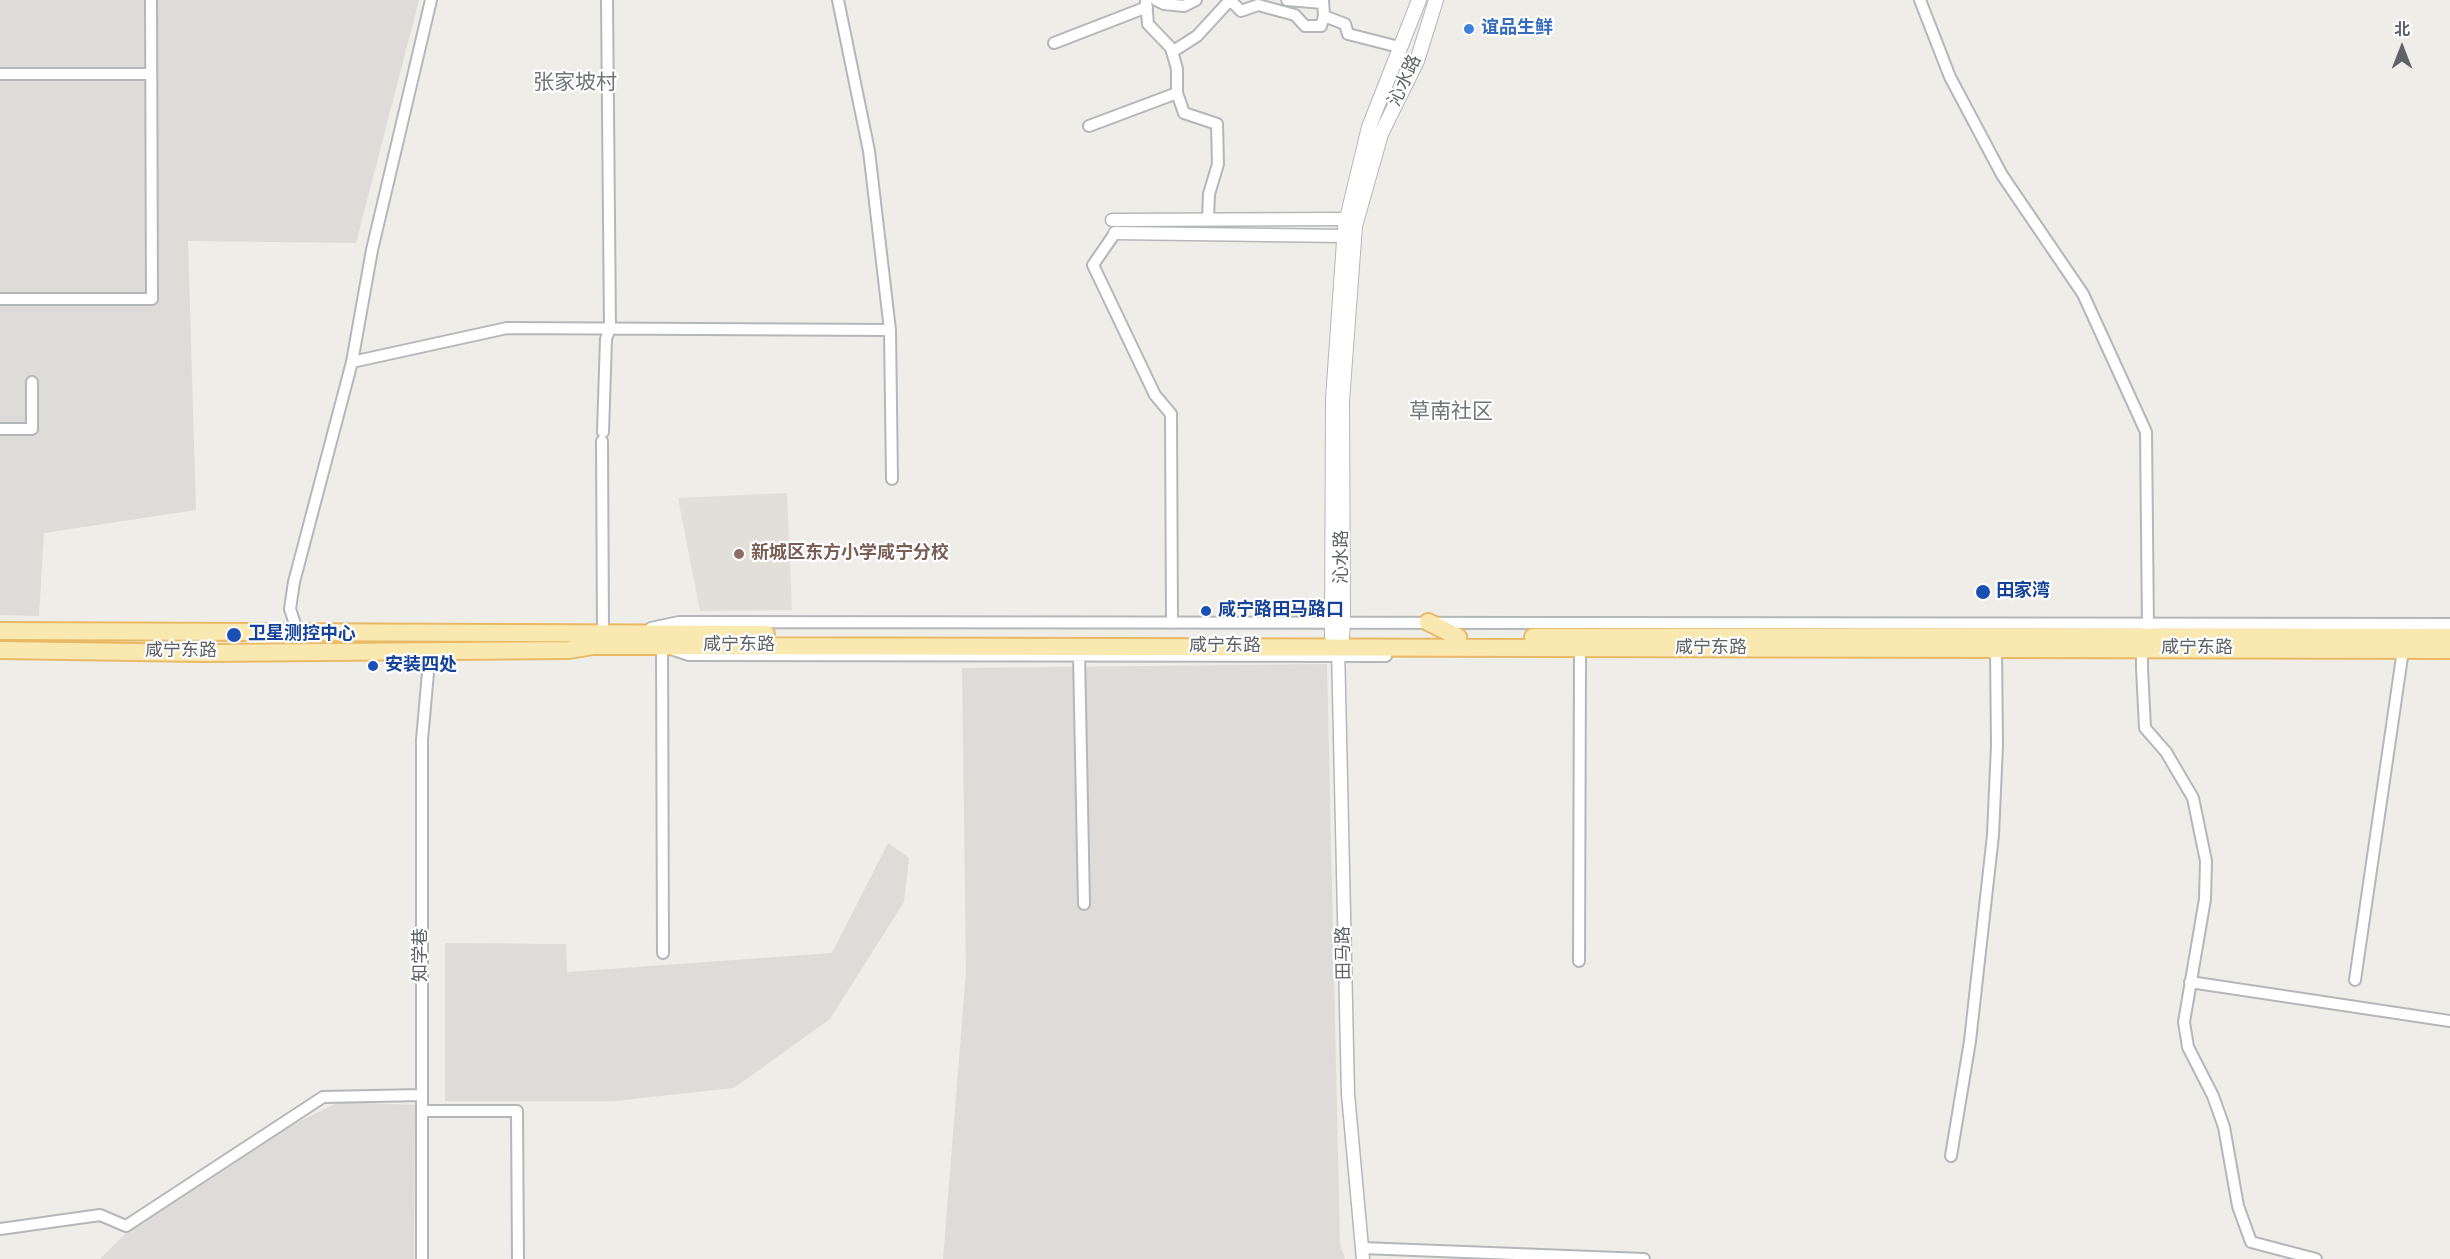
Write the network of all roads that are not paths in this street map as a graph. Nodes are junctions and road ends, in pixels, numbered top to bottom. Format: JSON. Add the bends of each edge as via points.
{"nodes":[{"id":1,"x":151,"y":0,"type":"edge"},
{"id":2,"x":431,"y":0,"type":"edge"},
{"id":3,"x":607,"y":0,"type":"edge"},
{"id":4,"x":838,"y":0,"type":"edge"},
{"id":5,"x":1198,"y":0,"type":"edge"},
{"id":6,"x":1207,"y":0,"type":"edge"},
{"id":7,"x":1287,"y":0,"type":"edge"},
{"id":8,"x":1419,"y":0,"type":"edge"},
{"id":9,"x":1436,"y":0,"type":"edge"},
{"id":10,"x":1920,"y":0,"type":"edge"},
{"id":11,"x":1150,"y":2,"type":"edge"},
{"id":12,"x":1259,"y":2,"type":"edge"},
{"id":13,"x":1323,"y":2,"type":"edge"},
{"id":14,"x":1324,"y":16,"type":"junction"},
{"id":15,"x":1054,"y":43,"type":"dead end"},
{"id":16,"x":1399,"y":47,"type":"junction"},
{"id":17,"x":1172,"y":52,"type":"junction"},
{"id":18,"x":0,"y":74,"type":"edge"},
{"id":19,"x":151,"y":74,"type":"junction"},
{"id":20,"x":1177,"y":93,"type":"junction"},
{"id":21,"x":1089,"y":126,"type":"dead end"},
{"id":22,"x":1208,"y":219,"type":"junction"},
{"id":23,"x":1347,"y":219,"type":"junction"},
{"id":24,"x":1112,"y":220,"type":"dead end"},
{"id":25,"x":1115,"y":233,"type":"joint"},
{"id":26,"x":1208,"y":235,"type":"junction"},
{"id":27,"x":1344,"y":236,"type":"junction"},
{"id":28,"x":0,"y":299,"type":"edge"},
{"id":29,"x":610,"y":328,"type":"junction"},
{"id":30,"x":890,"y":330,"type":"junction"},
{"id":31,"x":352,"y":362,"type":"junction"},
{"id":32,"x":32,"y":382,"type":"dead end"},
{"id":33,"x":0,"y":429,"type":"edge"},
{"id":34,"x":892,"y":479,"type":"dead end"},
{"id":35,"x":1428,"y":622,"type":"junction"},
{"id":36,"x":1172,"y":623,"type":"junction"},
{"id":37,"x":2450,"y":624,"type":"edge"},
{"id":38,"x":0,"y":631,"type":"edge"},
{"id":39,"x":298,"y":633,"type":"junction"},
{"id":40,"x":603,"y":633,"type":"junction"},
{"id":41,"x":626,"y":633,"type":"junction"},
{"id":42,"x":1337,"y":637,"type":"junction"},
{"id":43,"x":1458,"y":637,"type":"junction"},
{"id":44,"x":2450,"y":637,"type":"edge"},
{"id":45,"x":2145,"y":642,"type":"junction"},
{"id":46,"x":662,"y":646,"type":"junction"},
{"id":47,"x":0,"y":650,"type":"edge"},
{"id":48,"x":430,"y":650,"type":"junction"},
{"id":49,"x":2450,"y":650,"type":"edge"},
{"id":50,"x":1996,"y":654,"type":"junction"},
{"id":51,"x":2403,"y":654,"type":"junction"},
{"id":52,"x":1079,"y":656,"type":"junction"},
{"id":53,"x":1580,"y":656,"type":"junction"},
{"id":54,"x":2450,"y":658,"type":"edge"},
{"id":55,"x":1084,"y":904,"type":"dead end"},
{"id":56,"x":663,"y":953,"type":"dead end"},
{"id":57,"x":1579,"y":962,"type":"dead end"},
{"id":58,"x":2355,"y":980,"type":"dead end"},
{"id":59,"x":2190,"y":982,"type":"junction"},
{"id":60,"x":2450,"y":1021,"type":"edge"},
{"id":61,"x":422,"y":1095,"type":"junction"},
{"id":62,"x":422,"y":1111,"type":"junction"},
{"id":63,"x":1951,"y":1156,"type":"dead end"},
{"id":64,"x":0,"y":1229,"type":"edge"},
{"id":65,"x":1363,"y":1253,"type":"edge"},
{"id":66,"x":422,"y":1259,"type":"edge"},
{"id":67,"x":518,"y":1259,"type":"edge"},
{"id":68,"x":1644,"y":1259,"type":"edge"},
{"id":69,"x":2316,"y":1259,"type":"edge"}],
"edges":[{"from":1,"to":19,"type":"street"},
{"from":2,"to":31,"type":"street","via":[[372,250]]},
{"from":3,"to":29,"type":"street"},
{"from":4,"to":30,"type":"street","via":[[869,152]]},
{"from":5,"to":6,"type":"street"},
{"from":5,"to":11,"type":"street","via":[[1184,6]]},
{"from":7,"to":13,"type":"street"},
{"from":8,"to":16,"type":"main road","name":"沁水路"},
{"from":9,"to":42,"type":"main road","name":"沁水路","via":[[1417,61],[1381,134],[1355,226],[1342,401]]},
{"from":10,"to":45,"type":"street","via":[[1950,77],[2002,175],[2083,294],[2146,432]]},
{"from":11,"to":15,"type":"street"},
{"from":11,"to":17,"type":"street","via":[[1148,24]]},
{"from":12,"to":14,"type":"street","via":[[1295,15],[1305,26],[1321,26]]},
{"from":12,"to":17,"type":"street","via":[[1241,11],[1230,0],[1197,36]]},
{"from":13,"to":14,"type":"street"},
{"from":14,"to":16,"type":"street","via":[[1345,24],[1348,34]]},
{"from":16,"to":23,"type":"main road","name":"沁水路","via":[[1369,127]]},
{"from":17,"to":20,"type":"street"},
{"from":18,"to":19,"type":"street"},
{"from":19,"to":28,"type":"street","via":[[152,299]]},
{"from":20,"to":21,"type":"street"},
{"from":20,"to":22,"type":"street","via":[[1184,113],[1217,124],[1218,164],[1209,194]]},
{"from":22,"to":23,"type":"street"},
{"from":22,"to":24,"type":"street"},
{"from":22,"to":26,"type":"street"},
{"from":23,"to":27,"type":"main road","name":"沁水路"},
{"from":25,"to":26,"type":"street"},
{"from":25,"to":36,"type":"street","via":[[1093,265],[1155,395],[1171,414]]},
{"from":26,"to":27,"type":"street"},
{"from":27,"to":42,"type":"main road","name":"沁水路","via":[[1332,399]]},
{"from":29,"to":30,"type":"street"},
{"from":29,"to":31,"type":"street","via":[[507,328]]},
{"from":29,"to":40,"type":"street","via":[[606,339],[603,436]]},
{"from":30,"to":34,"type":"street"},
{"from":31,"to":39,"type":"street","via":[[294,582],[290,609]]},
{"from":32,"to":33,"type":"street","via":[[32,429]]},
{"from":35,"to":42,"type":"street"},
{"from":35,"to":43,"type":"main road"},
{"from":35,"to":45,"type":"street"},
{"from":36,"to":41,"type":"street","via":[[680,622]]},
{"from":36,"to":42,"type":"street"},
{"from":37,"to":45,"type":"street"},
{"from":38,"to":39,"type":"main road","name":"咸宁东路"},
{"from":39,"to":40,"type":"main road","name":"咸宁东路"},
{"from":40,"to":41,"type":"main road","name":"咸宁东路"},
{"from":41,"to":42,"type":"main road","name":"咸宁东路"},
{"from":42,"to":43,"type":"main road","name":"咸宁东路"},
{"from":42,"to":46,"type":"main road","name":"咸宁东路"},
{"from":42,"to":50,"type":"main road","name":"咸宁东路"},
{"from":42,"to":52,"type":"street"},
{"from":42,"to":53,"type":"street"},
{"from":42,"to":65,"type":"street","name":"田马路","via":[[1348,1094]]},
{"from":43,"to":45,"type":"main road","name":"咸宁东路"},
{"from":44,"to":45,"type":"main road","name":"咸宁东路"},
{"from":45,"to":50,"type":"main road","name":"咸宁东路"},
{"from":45,"to":51,"type":"main road","name":"咸宁东路"},
{"from":45,"to":59,"type":"street","via":[[2145,728],[2166,752],[2193,798],[2206,861],[2205,899]]},
{"from":46,"to":48,"type":"main road","name":"咸宁东路"},
{"from":46,"to":52,"type":"street","via":[[689,655]]},
{"from":46,"to":56,"type":"street"},
{"from":47,"to":48,"type":"main road","name":"咸宁东路"},
{"from":48,"to":61,"type":"street","name":"知学巷","via":[[422,740]]},
{"from":49,"to":51,"type":"main road","name":"咸宁东路"},
{"from":50,"to":53,"type":"street"},
{"from":50,"to":63,"type":"street","via":[[1993,836],[1970,1041]]},
{"from":51,"to":54,"type":"street"},
{"from":51,"to":58,"type":"street"},
{"from":52,"to":55,"type":"street"},
{"from":53,"to":57,"type":"street"},
{"from":59,"to":60,"type":"street"},
{"from":59,"to":69,"type":"street","via":[[2184,1022],[2188,1047],[2224,1127],[2238,1206],[2251,1242]]},
{"from":61,"to":62,"type":"street","name":"知学巷"},
{"from":61,"to":64,"type":"street","via":[[323,1097],[126,1226],[100,1215]]},
{"from":62,"to":66,"type":"street","name":"知学巷"},
{"from":62,"to":67,"type":"street","via":[[517,1111]]},
{"from":65,"to":68,"type":"street"}]}
